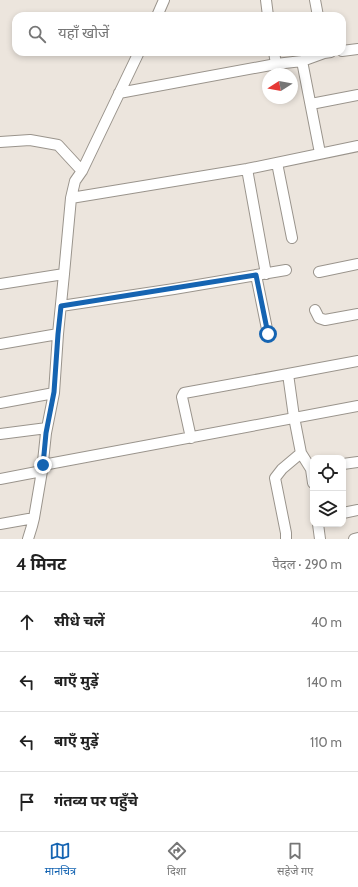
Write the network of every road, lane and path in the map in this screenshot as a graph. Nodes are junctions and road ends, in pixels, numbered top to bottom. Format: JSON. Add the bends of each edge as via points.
{"nodes":[{"id":1,"x":164,"y":0,"type":"edge"},
{"id":2,"x":266,"y":0,"type":"edge"},
{"id":3,"x":315,"y":0,"type":"edge"},
{"id":4,"x":159,"y":12,"type":"edge"},
{"id":5,"x":268,"y":12,"type":"edge"},
{"id":6,"x":317,"y":12,"type":"edge"},
{"id":7,"x":358,"y":49,"type":"edge"},
{"id":8,"x":346,"y":50,"type":"edge"},
{"id":9,"x":137,"y":56,"type":"edge"},
{"id":10,"x":275,"y":56,"type":"edge"},
{"id":11,"x":315,"y":56,"type":"edge"},
{"id":12,"x":302,"y":61,"type":"junction"},
{"id":13,"x":276,"y":64,"type":"junction"},
{"id":14,"x":119,"y":92,"type":"junction"},
{"id":15,"x":358,"y":95,"type":"edge"},
{"id":16,"x":310,"y":104,"type":"junction"},
{"id":17,"x":0,"y":142,"type":"edge"},
{"id":18,"x":358,"y":146,"type":"edge"},
{"id":19,"x":320,"y":153,"type":"junction"},
{"id":20,"x":277,"y":163,"type":"junction"},
{"id":21,"x":247,"y":169,"type":"junction"},
{"id":22,"x":82,"y":170,"type":"junction"},
{"id":23,"x":71,"y":198,"type":"junction"},
{"id":24,"x":292,"y":238,"type":"dead end"},
{"id":25,"x":358,"y":264,"type":"edge"},
{"id":26,"x":286,"y":270,"type":"dead end"},
{"id":27,"x":319,"y":272,"type":"dead end"},
{"id":28,"x":64,"y":274,"type":"junction"},
{"id":29,"x":261,"y":275,"type":"junction"},
{"id":30,"x":0,"y":284,"type":"edge"},
{"id":31,"x":61,"y":306,"type":"junction"},
{"id":32,"x":315,"y":310,"type":"dead end"},
{"id":33,"x":358,"y":314,"type":"edge"},
{"id":34,"x":58,"y":334,"type":"junction"},
{"id":35,"x":268,"y":334,"type":"dead end"},
{"id":36,"x":0,"y":344,"type":"edge"},
{"id":37,"x":358,"y":361,"type":"edge"},
{"id":38,"x":288,"y":374,"type":"junction"},
{"id":39,"x":54,"y":392,"type":"junction"},
{"id":40,"x":0,"y":402,"type":"edge"},
{"id":41,"x":358,"y":406,"type":"edge"},
{"id":42,"x":294,"y":417,"type":"junction"},
{"id":43,"x":47,"y":428,"type":"junction"},
{"id":44,"x":0,"y":434,"type":"edge"},
{"id":45,"x":191,"y":438,"type":"junction"},
{"id":46,"x":301,"y":452,"type":"junction"},
{"id":47,"x":358,"y":462,"type":"edge"},
{"id":48,"x":346,"y":464,"type":"edge"},
{"id":49,"x":310,"y":466,"type":"edge"},
{"id":50,"x":42,"y":468,"type":"junction"},
{"id":51,"x":0,"y":479,"type":"edge"},
{"id":52,"x":358,"y":510,"type":"edge"},
{"id":53,"x":346,"y":512,"type":"edge"},
{"id":54,"x":34,"y":518,"type":"junction"},
{"id":55,"x":0,"y":524,"type":"edge"},
{"id":56,"x":318,"y":527,"type":"edge"},
{"id":57,"x":358,"y":538,"type":"edge"},
{"id":58,"x":28,"y":539,"type":"edge"},
{"id":59,"x":286,"y":539,"type":"edge"},
{"id":60,"x":320,"y":539,"type":"edge"},
{"id":61,"x":354,"y":539,"type":"edge"}],
"edges":[{"from":1,"to":4,"type":"street"},
{"from":2,"to":5,"type":"street"},
{"from":3,"to":6,"type":"street"},
{"from":7,"to":8,"type":"street"},
{"from":9,"to":14,"type":"street"},
{"from":10,"to":13,"type":"street"},
{"from":11,"to":12,"type":"street"},
{"from":12,"to":13,"type":"street"},
{"from":12,"to":16,"type":"street"},
{"from":13,"to":14,"type":"street"},
{"from":14,"to":22,"type":"street"},
{"from":15,"to":16,"type":"street"},
{"from":16,"to":19,"type":"street"},
{"from":17,"to":22,"type":"street","via":[[30,140],[58,146]]},
{"from":18,"to":19,"type":"street"},
{"from":19,"to":20,"type":"street"},
{"from":20,"to":21,"type":"street"},
{"from":20,"to":24,"type":"street"},
{"from":21,"to":23,"type":"street"},
{"from":21,"to":29,"type":"street"},
{"from":22,"to":23,"type":"street","via":[[75,181]]},
{"from":23,"to":28,"type":"street"},
{"from":25,"to":27,"type":"street"},
{"from":26,"to":29,"type":"street"},
{"from":28,"to":30,"type":"street"},
{"from":28,"to":31,"type":"street"},
{"from":29,"to":31,"type":"street"},
{"from":29,"to":35,"type":"street"},
{"from":31,"to":34,"type":"street"},
{"from":32,"to":33,"type":"street","via":[[319,318],[325,320]]},
{"from":34,"to":36,"type":"street"},
{"from":34,"to":39,"type":"street"},
{"from":37,"to":38,"type":"street"},
{"from":38,"to":42,"type":"street"},
{"from":38,"to":45,"type":"street","via":[[184,393],[182,397]]},
{"from":39,"to":40,"type":"street"},
{"from":39,"to":43,"type":"street"},
{"from":41,"to":42,"type":"street"},
{"from":42,"to":45,"type":"street"},
{"from":42,"to":46,"type":"street"},
{"from":43,"to":44,"type":"street"},
{"from":43,"to":50,"type":"street"},
{"from":45,"to":50,"type":"street"},
{"from":46,"to":49,"type":"street"},
{"from":46,"to":59,"type":"street","via":[[275,478]]},
{"from":47,"to":48,"type":"street"},
{"from":50,"to":51,"type":"street"},
{"from":50,"to":54,"type":"street"},
{"from":52,"to":53,"type":"street"},
{"from":54,"to":55,"type":"street"},
{"from":54,"to":58,"type":"street"},
{"from":56,"to":60,"type":"street"},
{"from":57,"to":61,"type":"street"}]}
